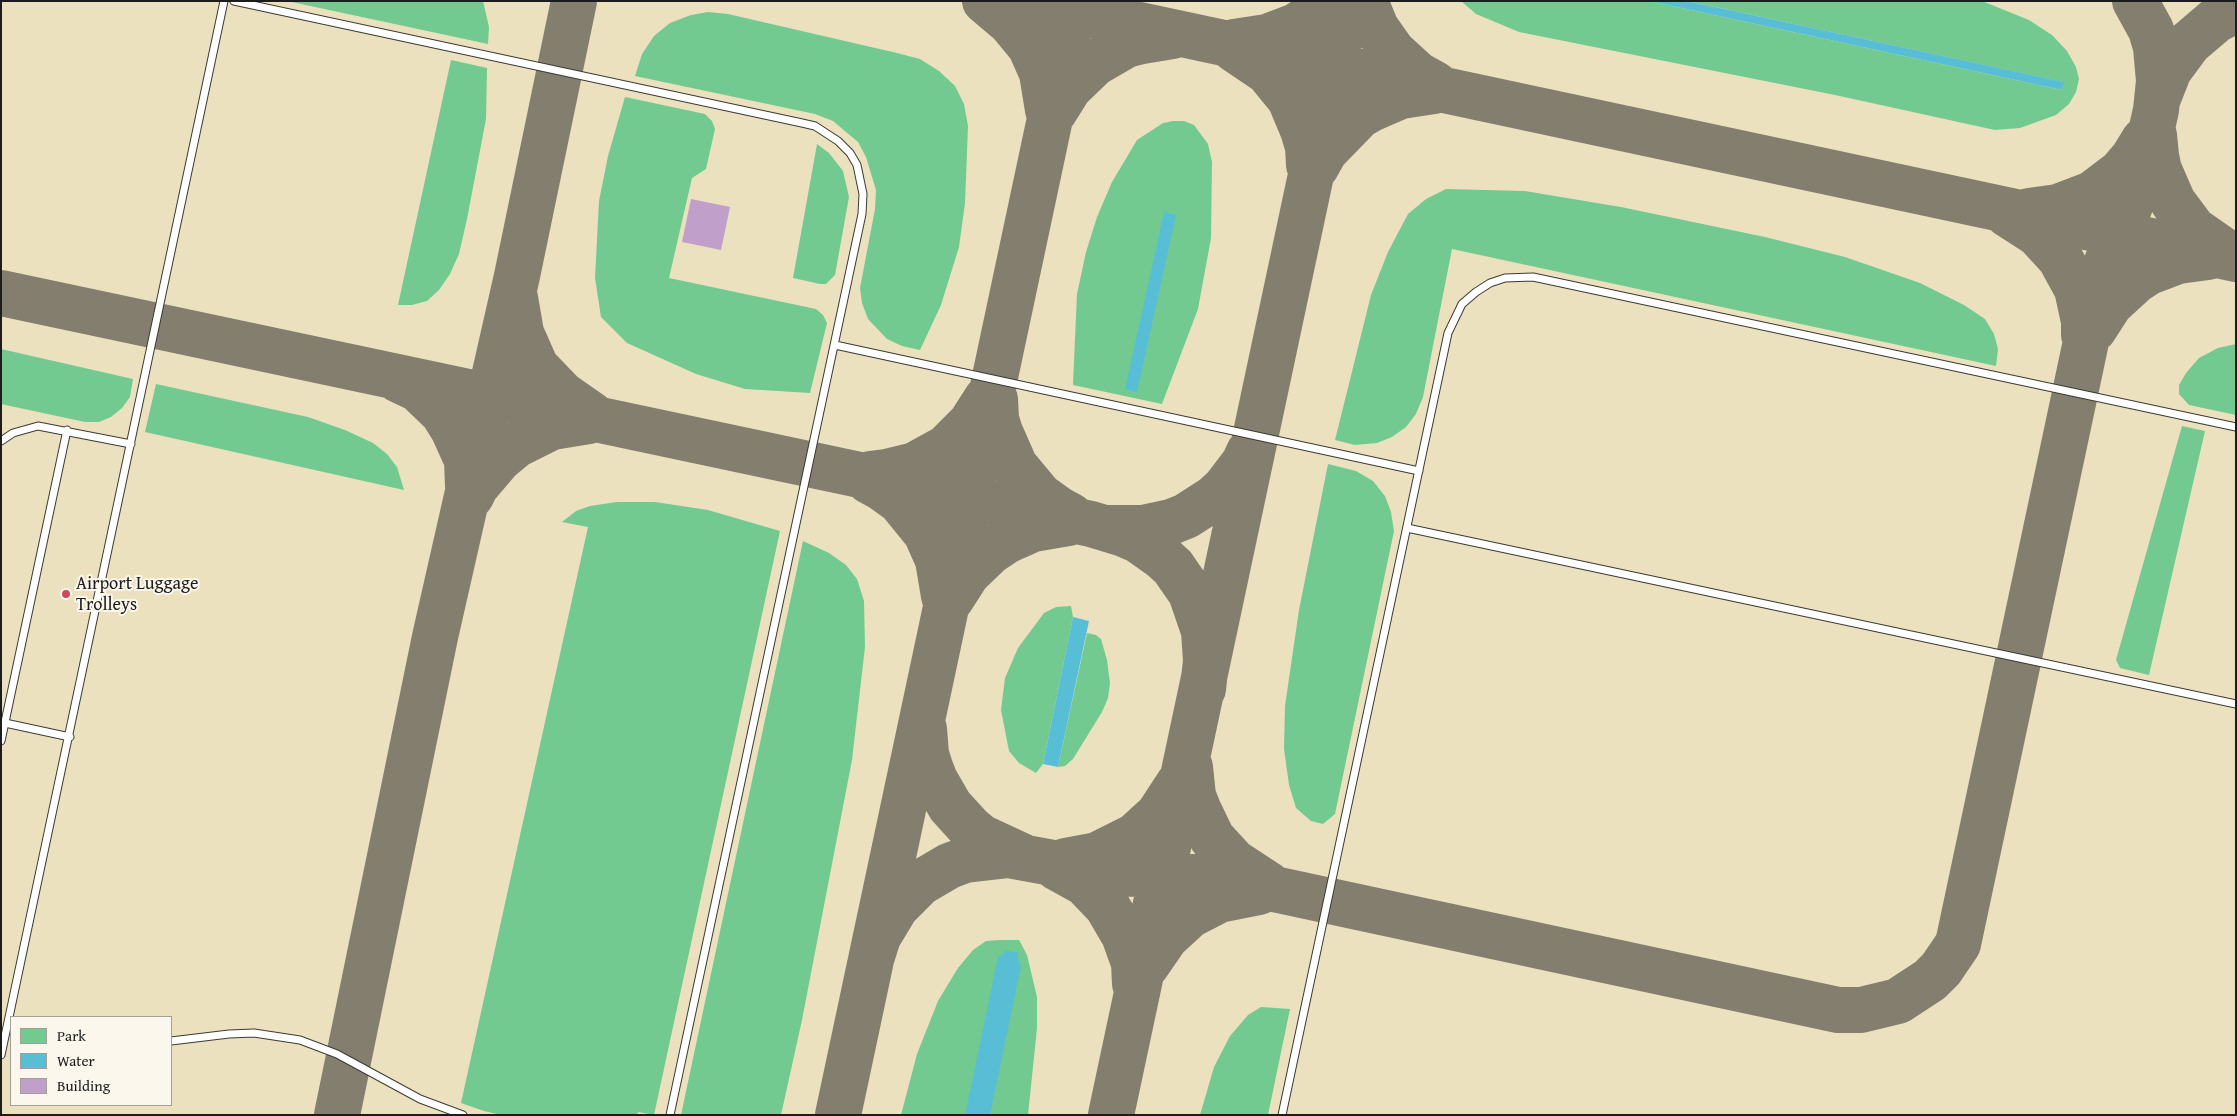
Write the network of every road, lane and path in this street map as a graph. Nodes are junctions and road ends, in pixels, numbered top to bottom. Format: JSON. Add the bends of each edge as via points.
{"nodes":[{"id":1,"x":224,"y":1,"type":"edge"},
{"id":2,"x":234,"y":1,"type":"edge"},
{"id":3,"x":835,"y":345,"type":"junction"},
{"id":4,"x":2236,"y":428,"type":"edge"},
{"id":5,"x":68,"y":430,"type":"junction"},
{"id":6,"x":1,"y":441,"type":"edge"},
{"id":7,"x":131,"y":444,"type":"junction"},
{"id":8,"x":1419,"y":471,"type":"junction"},
{"id":9,"x":1407,"y":528,"type":"junction"},
{"id":10,"x":2236,"y":704,"type":"edge"},
{"id":11,"x":5,"y":723,"type":"junction"},
{"id":12,"x":70,"y":736,"type":"junction"},
{"id":13,"x":1,"y":741,"type":"edge"},
{"id":14,"x":11,"y":1016,"type":"edge"},
{"id":15,"x":10,"y":1022,"type":"edge"},
{"id":16,"x":4,"y":1032,"type":"edge"},
{"id":17,"x":172,"y":1041,"type":"edge"},
{"id":18,"x":1,"y":1055,"type":"edge"},
{"id":19,"x":463,"y":1115,"type":"edge"},
{"id":20,"x":670,"y":1115,"type":"edge"},
{"id":21,"x":1282,"y":1115,"type":"edge"}],
"edges":[{"from":1,"to":7,"type":"lane"},
{"from":2,"to":3,"type":"lane","via":[[802,123],[828,133],[854,159],[862,179],[863,194],[862,214]]},
{"from":3,"to":8,"type":"lane"},
{"from":3,"to":20,"type":"lane"},
{"from":4,"to":8,"type":"lane","via":[[1518,277],[1490,283],[1462,304],[1454,317]]},
{"from":5,"to":6,"type":"lane","via":[[38,426],[13,433]]},
{"from":5,"to":7,"type":"lane"},
{"from":5,"to":11,"type":"lane"},
{"from":7,"to":12,"type":"lane"},
{"from":8,"to":9,"type":"lane"},
{"from":9,"to":10,"type":"lane"},
{"from":9,"to":21,"type":"lane"},
{"from":11,"to":12,"type":"lane"},
{"from":11,"to":13,"type":"lane"},
{"from":12,"to":14,"type":"lane"},
{"from":15,"to":16,"type":"lane"},
{"from":16,"to":18,"type":"lane"},
{"from":17,"to":19,"type":"lane","via":[[254,1033],[300,1040],[337,1054],[420,1099]]}]}
